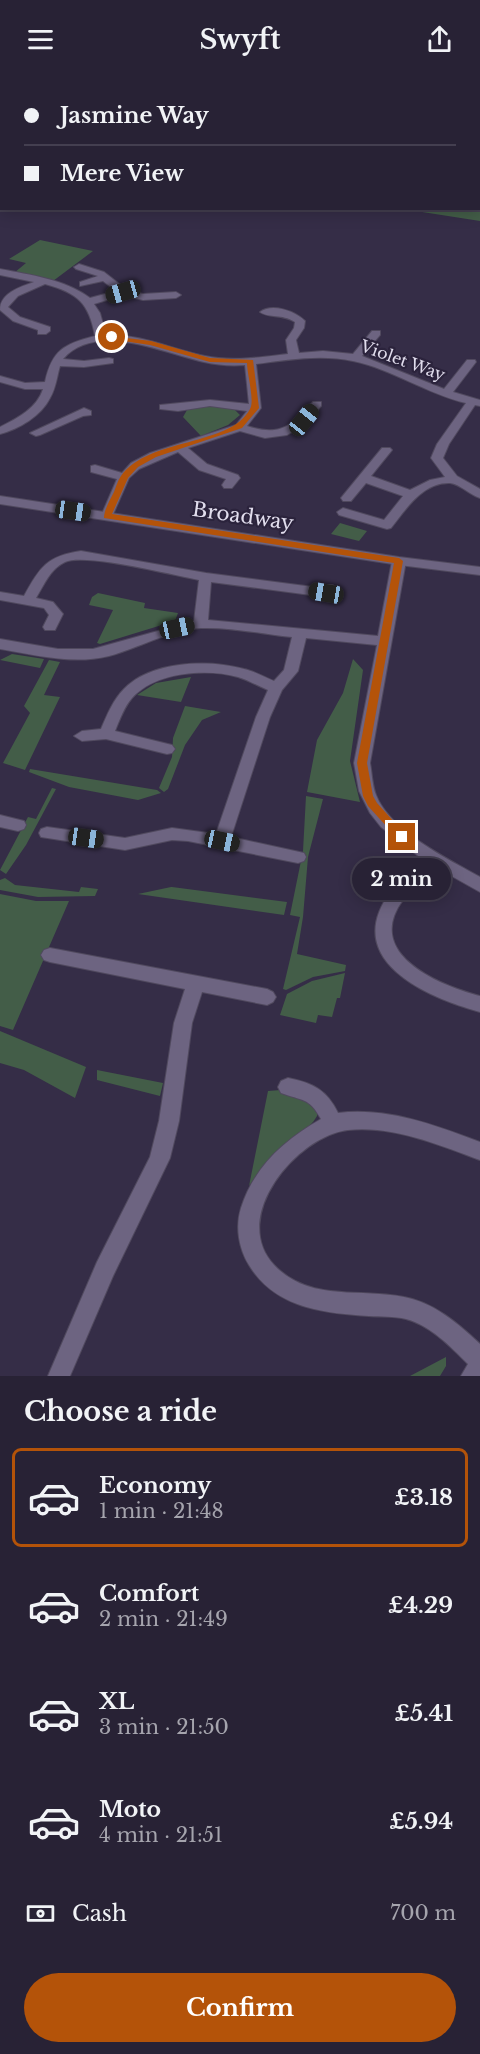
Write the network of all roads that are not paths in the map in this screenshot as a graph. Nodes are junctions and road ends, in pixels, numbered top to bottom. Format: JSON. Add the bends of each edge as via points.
{"nodes":[{"id":1,"x":79,"y":267,"type":"dead end"},
{"id":2,"x":0,"y":272,"type":"edge"},
{"id":3,"x":105,"y":277,"type":"junction"},
{"id":4,"x":44,"y":281,"type":"junction"},
{"id":5,"x":83,"y":284,"type":"dead end"},
{"id":6,"x":123,"y":292,"type":"junction"},
{"id":7,"x":176,"y":295,"type":"dead end"},
{"id":8,"x":88,"y":302,"type":"junction"},
{"id":9,"x":265,"y":312,"type":"dead end"},
{"id":10,"x":47,"y":329,"type":"dead end"},
{"id":11,"x":376,"y":333,"type":"dead end"},
{"id":12,"x":101,"y":338,"type":"junction"},
{"id":13,"x":294,"y":357,"type":"junction"},
{"id":14,"x":355,"y":358,"type":"junction"},
{"id":15,"x":55,"y":362,"type":"junction"},
{"id":16,"x":105,"y":362,"type":"dead end"},
{"id":17,"x":250,"y":362,"type":"junction"},
{"id":18,"x":471,"y":362,"type":"dead end"},
{"id":19,"x":0,"y":379,"type":"edge"},
{"id":20,"x":49,"y":385,"type":"junction"},
{"id":21,"x":446,"y":394,"type":"junction"},
{"id":22,"x":476,"y":402,"type":"edge"},
{"id":23,"x":318,"y":403,"type":"dead end"},
{"id":24,"x":163,"y":406,"type":"dead end"},
{"id":25,"x":255,"y":408,"type":"junction"},
{"id":26,"x":87,"y":413,"type":"dead end"},
{"id":27,"x":17,"y":423,"type":"junction"},
{"id":28,"x":240,"y":427,"type":"junction"},
{"id":29,"x":0,"y":430,"type":"edge"},
{"id":30,"x":181,"y":448,"type":"junction"},
{"id":31,"x":386,"y":450,"type":"dead end"},
{"id":32,"x":94,"y":468,"type":"dead end"},
{"id":33,"x":124,"y":477,"type":"junction"},
{"id":34,"x":364,"y":478,"type":"junction"},
{"id":35,"x":453,"y":478,"type":"junction"},
{"id":36,"x":228,"y":485,"type":"dead end"},
{"id":37,"x":411,"y":494,"type":"junction"},
{"id":38,"x":480,"y":494,"type":"edge"},
{"id":39,"x":347,"y":498,"type":"dead end"},
{"id":40,"x":0,"y":500,"type":"edge"},
{"id":41,"x":343,"y":512,"type":"dead end"},
{"id":42,"x":107,"y":516,"type":"junction"},
{"id":43,"x":399,"y":561,"type":"junction"},
{"id":44,"x":480,"y":571,"type":"edge"},
{"id":45,"x":206,"y":577,"type":"junction"},
{"id":46,"x":327,"y":593,"type":"dead end"},
{"id":47,"x":0,"y":596,"type":"edge"},
{"id":48,"x":28,"y":601,"type":"junction"},
{"id":49,"x":201,"y":624,"type":"junction"},
{"id":50,"x":50,"y":627,"type":"dead end"},
{"id":51,"x":300,"y":632,"type":"junction"},
{"id":52,"x":383,"y":641,"type":"junction"},
{"id":53,"x":0,"y":644,"type":"edge"},
{"id":54,"x":276,"y":688,"type":"junction"},
{"id":55,"x":106,"y":734,"type":"junction"},
{"id":56,"x":82,"y":736,"type":"dead end"},
{"id":57,"x":167,"y":749,"type":"dead end"},
{"id":58,"x":0,"y":821,"type":"edge"},
{"id":59,"x":18,"y":825,"type":"dead end"},
{"id":60,"x":47,"y":833,"type":"dead end"},
{"id":61,"x":222,"y":841,"type":"junction"},
{"id":62,"x":298,"y":857,"type":"dead end"},
{"id":63,"x":438,"y":861,"type":"junction"},
{"id":64,"x":480,"y":885,"type":"edge"},
{"id":65,"x":50,"y":955,"type":"dead end"},
{"id":66,"x":196,"y":984,"type":"junction"},
{"id":67,"x":267,"y":997,"type":"dead end"},
{"id":68,"x":480,"y":1004,"type":"edge"},
{"id":69,"x":288,"y":1087,"type":"dead end"},
{"id":70,"x":333,"y":1123,"type":"junction"},
{"id":71,"x":480,"y":1151,"type":"edge"},
{"id":72,"x":480,"y":1360,"type":"edge"},
{"id":73,"x":480,"y":1368,"type":"edge"},
{"id":74,"x":58,"y":1376,"type":"edge"},
{"id":75,"x":472,"y":1376,"type":"edge"}],
"edges":[{"from":1,"to":3,"type":"street"},
{"from":2,"to":4,"type":"street"},
{"from":3,"to":5,"type":"street"},
{"from":3,"to":6,"type":"street"},
{"from":4,"to":8,"type":"street"},
{"from":4,"to":10,"type":"street","via":[[4,302],[3,307],[19,320]]},
{"from":6,"to":7,"type":"street","via":[[143,297]]},
{"from":6,"to":8,"type":"street"},
{"from":8,"to":12,"type":"street","via":[[94,309]]},
{"from":9,"to":13,"type":"street","via":[[288,314],[300,321],[291,340]]},
{"from":11,"to":14,"type":"street"},
{"from":12,"to":15,"type":"street","name":"Violet Way","via":[[73,346]]},
{"from":12,"to":17,"type":"street","name":"Violet Way","via":[[137,340],[210,360]]},
{"from":13,"to":14,"type":"street","name":"Violet Way"},
{"from":13,"to":17,"type":"street","name":"Violet Way"},
{"from":14,"to":21,"type":"street","name":"Violet Way"},
{"from":15,"to":16,"type":"street"},
{"from":15,"to":20,"type":"street"},
{"from":17,"to":25,"type":"street"},
{"from":18,"to":21,"type":"street"},
{"from":19,"to":20,"type":"street","via":[[25,386]]},
{"from":20,"to":27,"type":"street","via":[[40,404]]},
{"from":21,"to":22,"type":"street","name":"Violet Way"},
{"from":22,"to":35,"type":"street","name":"Violet Way","via":[[443,444],[437,458]]},
{"from":23,"to":28,"type":"street","via":[[290,431],[263,435]]},
{"from":24,"to":25,"type":"street","via":[[210,403]]},
{"from":25,"to":28,"type":"street"},
{"from":26,"to":27,"type":"street","via":[[84,411],[39,435]]},
{"from":27,"to":29,"type":"street"},
{"from":28,"to":30,"type":"street"},
{"from":30,"to":33,"type":"street","via":[[144,460]]},
{"from":30,"to":36,"type":"street","via":[[203,466],[234,478]]},
{"from":31,"to":34,"type":"street"},
{"from":32,"to":33,"type":"street"},
{"from":33,"to":42,"type":"street"},
{"from":34,"to":37,"type":"street"},
{"from":34,"to":39,"type":"street"},
{"from":35,"to":37,"type":"street"},
{"from":35,"to":38,"type":"street","name":"Violet Way"},
{"from":37,"to":41,"type":"street","via":[[387,525]]},
{"from":40,"to":42,"type":"street","name":"Broadway"},
{"from":42,"to":43,"type":"street","name":"Broadway"},
{"from":43,"to":44,"type":"street","name":"Broadway"},
{"from":43,"to":52,"type":"street"},
{"from":45,"to":46,"type":"street"},
{"from":45,"to":48,"type":"street","via":[[81,555],[63,556],[49,564]]},
{"from":45,"to":49,"type":"street"},
{"from":47,"to":48,"type":"street"},
{"from":48,"to":50,"type":"street","via":[[48,605],[56,614]]},
{"from":49,"to":51,"type":"street"},
{"from":49,"to":53,"type":"street","via":[[95,654],[67,655]]},
{"from":51,"to":52,"type":"street"},
{"from":51,"to":54,"type":"street","via":[[291,671]]},
{"from":52,"to":63,"type":"street","via":[[362,763],[368,796],[390,826]]},
{"from":54,"to":55,"type":"street","via":[[241,673],[183,670],[154,676],[132,689],[118,706]]},
{"from":54,"to":61,"type":"street"},
{"from":55,"to":56,"type":"street"},
{"from":55,"to":57,"type":"street"},
{"from":58,"to":59,"type":"street"},
{"from":60,"to":61,"type":"street","via":[[125,844],[172,834]]},
{"from":61,"to":62,"type":"street"},
{"from":63,"to":64,"type":"street"},
{"from":63,"to":68,"type":"street","via":[[396,897],[386,917],[382,938],[391,956],[432,989]]},
{"from":65,"to":66,"type":"street"},
{"from":66,"to":67,"type":"street"},
{"from":66,"to":74,"type":"street","via":[[183,1023],[160,1158]]},
{"from":69,"to":70,"type":"street","via":[[307,1089],[317,1095]]},
{"from":70,"to":71,"type":"street","via":[[371,1122],[415,1128]]},
{"from":70,"to":72,"type":"street","via":[[300,1143],[271,1169],[251,1207],[248,1226],[252,1254],[267,1273],[293,1294],[319,1302],[405,1308],[436,1322]]},
{"from":73,"to":75,"type":"street"}]}
